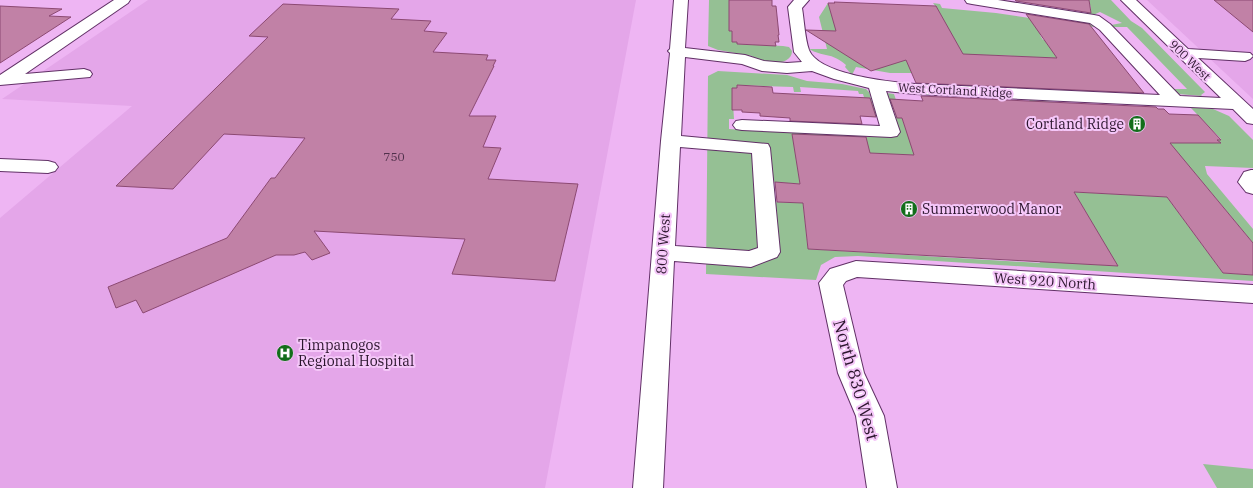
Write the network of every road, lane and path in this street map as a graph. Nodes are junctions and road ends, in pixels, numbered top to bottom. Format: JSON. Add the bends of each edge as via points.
{"nodes":[{"id":1,"x":123,"y":0,"type":"edge"},
{"id":2,"x":681,"y":0,"type":"edge"},
{"id":3,"x":802,"y":0,"type":"edge"},
{"id":4,"x":972,"y":0,"type":"edge"},
{"id":5,"x":1128,"y":0,"type":"edge"},
{"id":6,"x":1183,"y":53,"type":"junction"},
{"id":7,"x":1245,"y":56,"type":"dead end"},
{"id":8,"x":676,"y":58,"type":"junction"},
{"id":9,"x":814,"y":66,"type":"junction"},
{"id":10,"x":84,"y":74,"type":"dead end"},
{"id":11,"x":2,"y":80,"type":"edge"},
{"id":12,"x":876,"y":85,"type":"junction"},
{"id":13,"x":1175,"y":101,"type":"junction"},
{"id":14,"x":1237,"y":104,"type":"junction"},
{"id":15,"x":1253,"y":119,"type":"edge"},
{"id":16,"x":742,"y":124,"type":"dead end"},
{"id":17,"x":670,"y":141,"type":"junction"},
{"id":18,"x":0,"y":165,"type":"edge"},
{"id":19,"x":48,"y":167,"type":"dead end"},
{"id":20,"x":1253,"y":176,"type":"edge"},
{"id":21,"x":1253,"y":188,"type":"edge"},
{"id":22,"x":663,"y":253,"type":"junction"},
{"id":23,"x":838,"y":275,"type":"joint"},
{"id":24,"x":1253,"y":294,"type":"edge"},
{"id":25,"x":648,"y":488,"type":"edge"},
{"id":26,"x":882,"y":488,"type":"edge"}],
"edges":[{"from":1,"to":11,"type":"street"},
{"from":2,"to":8,"type":"street","name":"800 West"},
{"from":3,"to":9,"type":"street","via":[[796,7],[802,51]]},
{"from":4,"to":13,"type":"street","via":[[1094,19],[1105,27]]},
{"from":5,"to":6,"type":"street","name":"900 West"},
{"from":6,"to":7,"type":"street"},
{"from":6,"to":14,"type":"street","name":"900 West"},
{"from":8,"to":9,"type":"street","name":"West Cortland Ridge","via":[[745,68]]},
{"from":8,"to":17,"type":"street","name":"800 West"},
{"from":9,"to":12,"type":"street","name":"West Cortland Ridge"},
{"from":10,"to":11,"type":"street"},
{"from":12,"to":13,"type":"street","name":"West Cortland Ridge"},
{"from":12,"to":16,"type":"street","via":[[891,132]]},
{"from":13,"to":14,"type":"street","name":"West Cortland Ridge"},
{"from":14,"to":15,"type":"street","name":"900 West"},
{"from":17,"to":22,"type":"street","name":"800 West"},
{"from":17,"to":22,"type":"street","via":[[761,148],[769,252],[751,259]]},
{"from":18,"to":19,"type":"street"},
{"from":20,"to":21,"type":"street","via":[[1248,182]]},
{"from":22,"to":25,"type":"street","name":"800 West"},
{"from":23,"to":24,"type":"street","name":"West 920 North","via":[[856,269]]},
{"from":23,"to":26,"type":"street","name":"North 830 West","via":[[831,283],[851,373],[870,416]]}]}
